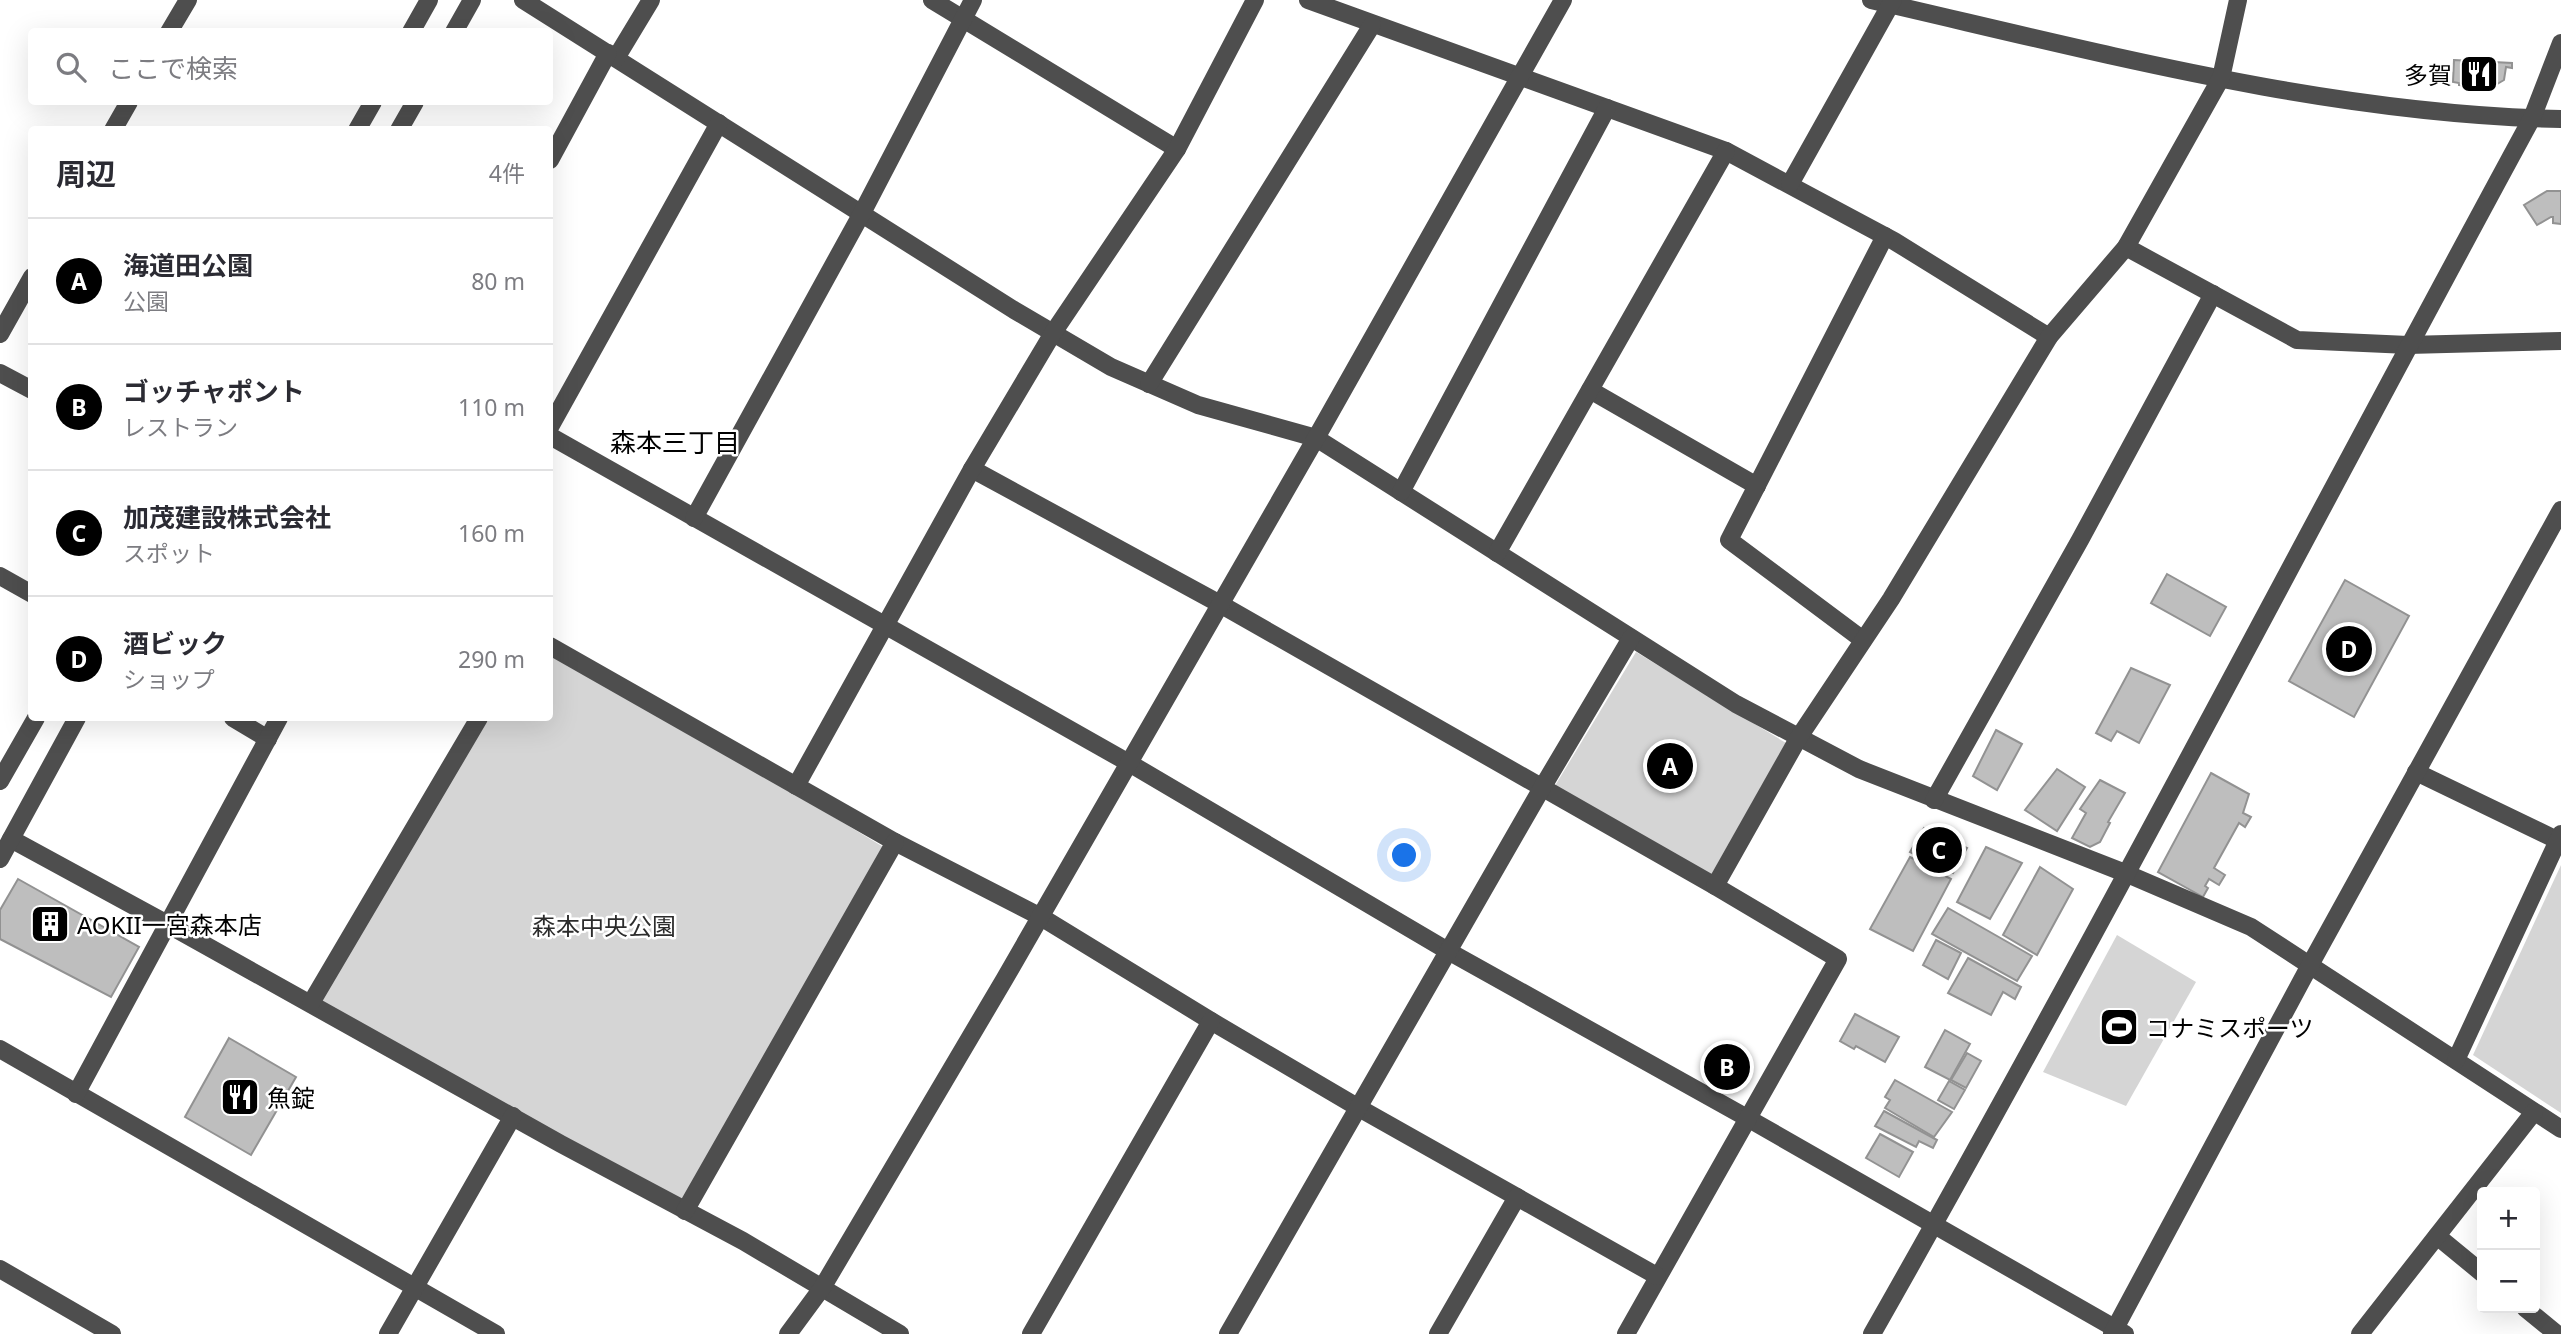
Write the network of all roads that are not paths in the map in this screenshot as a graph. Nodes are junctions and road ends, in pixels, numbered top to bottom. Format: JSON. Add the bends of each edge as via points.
{"nodes":[{"id":1,"x":188,"y":0,"type":"edge"},
{"id":2,"x":429,"y":0,"type":"edge"},
{"id":3,"x":471,"y":0,"type":"edge"},
{"id":4,"x":523,"y":0,"type":"edge"},
{"id":5,"x":651,"y":0,"type":"edge"},
{"id":6,"x":932,"y":0,"type":"edge"},
{"id":7,"x":972,"y":0,"type":"edge"},
{"id":8,"x":1255,"y":0,"type":"edge"},
{"id":9,"x":1308,"y":0,"type":"edge"},
{"id":10,"x":1563,"y":0,"type":"edge"},
{"id":11,"x":1871,"y":0,"type":"edge"},
{"id":12,"x":2238,"y":0,"type":"edge"},
{"id":13,"x":1893,"y":2,"type":"edge"},
{"id":14,"x":962,"y":19,"type":"junction"},
{"id":15,"x":1372,"y":25,"type":"junction"},
{"id":16,"x":171,"y":28,"type":"edge"},
{"id":17,"x":413,"y":28,"type":"edge"},
{"id":18,"x":456,"y":28,"type":"edge"},
{"id":19,"x":2561,"y":43,"type":"edge"},
{"id":20,"x":612,"y":56,"type":"junction"},
{"id":21,"x":1520,"y":78,"type":"junction"},
{"id":22,"x":2221,"y":78,"type":"junction"},
{"id":23,"x":127,"y":105,"type":"edge"},
{"id":24,"x":371,"y":105,"type":"edge"},
{"id":25,"x":413,"y":105,"type":"edge"},
{"id":26,"x":1608,"y":108,"type":"junction"},
{"id":27,"x":2532,"y":118,"type":"junction"},
{"id":28,"x":2561,"y":119,"type":"edge"},
{"id":29,"x":719,"y":123,"type":"junction"},
{"id":30,"x":115,"y":126,"type":"edge"},
{"id":31,"x":359,"y":126,"type":"edge"},
{"id":32,"x":401,"y":126,"type":"edge"},
{"id":33,"x":1177,"y":149,"type":"junction"},
{"id":34,"x":1726,"y":151,"type":"junction"},
{"id":35,"x":553,"y":155,"type":"edge"},
{"id":36,"x":1790,"y":184,"type":"junction"},
{"id":37,"x":862,"y":213,"type":"junction"},
{"id":38,"x":1885,"y":236,"type":"junction"},
{"id":39,"x":2126,"y":247,"type":"junction"},
{"id":40,"x":28,"y":284,"type":"edge"},
{"id":41,"x":2213,"y":295,"type":"junction"},
{"id":42,"x":1053,"y":333,"type":"junction"},
{"id":43,"x":0,"y":334,"type":"edge"},
{"id":44,"x":2049,"y":337,"type":"junction"},
{"id":45,"x":2561,"y":341,"type":"edge"},
{"id":46,"x":2408,"y":345,"type":"junction"},
{"id":47,"x":0,"y":373,"type":"edge"},
{"id":48,"x":1149,"y":384,"type":"junction"},
{"id":49,"x":28,"y":388,"type":"edge"},
{"id":50,"x":1590,"y":390,"type":"junction"},
{"id":51,"x":553,"y":422,"type":"edge"},
{"id":52,"x":553,"y":438,"type":"edge"},
{"id":53,"x":1316,"y":438,"type":"junction"},
{"id":54,"x":972,"y":469,"type":"junction"},
{"id":55,"x":1757,"y":486,"type":"junction"},
{"id":56,"x":1401,"y":492,"type":"junction"},
{"id":57,"x":2561,"y":510,"type":"edge"},
{"id":58,"x":694,"y":518,"type":"junction"},
{"id":59,"x":1497,"y":553,"type":"junction"},
{"id":60,"x":0,"y":576,"type":"edge"},
{"id":61,"x":28,"y":592,"type":"edge"},
{"id":62,"x":1220,"y":604,"type":"junction"},
{"id":63,"x":885,"y":625,"type":"junction"},
{"id":64,"x":1631,"y":638,"type":"junction"},
{"id":65,"x":1863,"y":640,"type":"junction"},
{"id":66,"x":553,"y":648,"type":"edge"},
{"id":67,"x":34,"y":721,"type":"edge"},
{"id":68,"x":75,"y":721,"type":"edge"},
{"id":69,"x":238,"y":721,"type":"edge"},
{"id":70,"x":277,"y":721,"type":"edge"},
{"id":71,"x":477,"y":721,"type":"edge"},
{"id":72,"x":1799,"y":737,"type":"junction"},
{"id":73,"x":268,"y":739,"type":"junction"},
{"id":74,"x":1129,"y":763,"type":"junction"},
{"id":75,"x":2416,"y":772,"type":"junction"},
{"id":76,"x":0,"y":779,"type":"edge"},
{"id":77,"x":796,"y":786,"type":"junction"},
{"id":78,"x":1542,"y":788,"type":"junction"},
{"id":79,"x":1934,"y":800,"type":"junction"},
{"id":80,"x":11,"y":839,"type":"junction"},
{"id":81,"x":2560,"y":839,"type":"edge"},
{"id":82,"x":895,"y":842,"type":"junction"},
{"id":83,"x":0,"y":859,"type":"edge"},
{"id":84,"x":2125,"y":873,"type":"junction"},
{"id":85,"x":1715,"y":886,"type":"junction"},
{"id":86,"x":1041,"y":917,"type":"junction"},
{"id":87,"x":169,"y":925,"type":"junction"},
{"id":88,"x":1448,"y":951,"type":"junction"},
{"id":89,"x":2310,"y":965,"type":"junction"},
{"id":90,"x":311,"y":1003,"type":"junction"},
{"id":91,"x":1211,"y":1021,"type":"junction"},
{"id":92,"x":0,"y":1049,"type":"edge"},
{"id":93,"x":2456,"y":1060,"type":"junction"},
{"id":94,"x":76,"y":1094,"type":"junction"},
{"id":95,"x":1359,"y":1108,"type":"junction"},
{"id":96,"x":2534,"y":1112,"type":"junction"},
{"id":97,"x":513,"y":1116,"type":"junction"},
{"id":98,"x":1749,"y":1119,"type":"junction"},
{"id":99,"x":2561,"y":1129,"type":"edge"},
{"id":100,"x":1517,"y":1197,"type":"junction"},
{"id":101,"x":685,"y":1211,"type":"junction"},
{"id":102,"x":1934,"y":1226,"type":"junction"},
{"id":103,"x":2437,"y":1236,"type":"junction"},
{"id":104,"x":0,"y":1269,"type":"edge"},
{"id":105,"x":2477,"y":1269,"type":"edge"},
{"id":106,"x":1657,"y":1276,"type":"junction"},
{"id":107,"x":414,"y":1288,"type":"junction"},
{"id":108,"x":822,"y":1288,"type":"junction"},
{"id":109,"x":2531,"y":1313,"type":"edge"},
{"id":110,"x":2117,"y":1332,"type":"edge"},
{"id":111,"x":112,"y":1334,"type":"edge"},
{"id":112,"x":388,"y":1334,"type":"edge"},
{"id":113,"x":496,"y":1334,"type":"edge"},
{"id":114,"x":788,"y":1334,"type":"edge"},
{"id":115,"x":900,"y":1334,"type":"edge"},
{"id":116,"x":1031,"y":1334,"type":"edge"},
{"id":117,"x":1228,"y":1334,"type":"edge"},
{"id":118,"x":1438,"y":1334,"type":"edge"},
{"id":119,"x":1626,"y":1334,"type":"edge"},
{"id":120,"x":1872,"y":1334,"type":"edge"},
{"id":121,"x":2360,"y":1334,"type":"edge"},
{"id":122,"x":2557,"y":1334,"type":"edge"}],
"edges":[{"from":1,"to":16,"type":"street"},
{"from":2,"to":17,"type":"street"},
{"from":3,"to":18,"type":"street"},
{"from":4,"to":20,"type":"street"},
{"from":5,"to":20,"type":"street"},
{"from":6,"to":14,"type":"street"},
{"from":7,"to":14,"type":"street"},
{"from":8,"to":33,"type":"street"},
{"from":9,"to":15,"type":"street"},
{"from":10,"to":21,"type":"street"},
{"from":11,"to":13,"type":"street"},
{"from":12,"to":22,"type":"street"},
{"from":13,"to":22,"type":"street"},
{"from":13,"to":36,"type":"street"},
{"from":14,"to":33,"type":"street"},
{"from":14,"to":37,"type":"street"},
{"from":15,"to":21,"type":"street"},
{"from":15,"to":48,"type":"street"},
{"from":19,"to":27,"type":"street"},
{"from":20,"to":29,"type":"street"},
{"from":20,"to":35,"type":"street"},
{"from":21,"to":26,"type":"street"},
{"from":21,"to":53,"type":"street"},
{"from":22,"to":27,"type":"street","via":[[2337,100]]},
{"from":22,"to":39,"type":"street"},
{"from":23,"to":30,"type":"street"},
{"from":24,"to":31,"type":"street"},
{"from":25,"to":32,"type":"street"},
{"from":26,"to":34,"type":"street"},
{"from":26,"to":56,"type":"street"},
{"from":27,"to":28,"type":"street"},
{"from":27,"to":46,"type":"street"},
{"from":29,"to":37,"type":"street"},
{"from":29,"to":51,"type":"street"},
{"from":33,"to":42,"type":"street"},
{"from":34,"to":36,"type":"street"},
{"from":34,"to":50,"type":"street"},
{"from":36,"to":38,"type":"street"},
{"from":37,"to":42,"type":"street"},
{"from":37,"to":58,"type":"street"},
{"from":38,"to":44,"type":"street"},
{"from":38,"to":55,"type":"street"},
{"from":39,"to":41,"type":"street"},
{"from":39,"to":44,"type":"street"},
{"from":40,"to":43,"type":"street"},
{"from":41,"to":46,"type":"street","via":[[2297,340]]},
{"from":41,"to":79,"type":"street"},
{"from":42,"to":48,"type":"street"},
{"from":42,"to":54,"type":"street"},
{"from":44,"to":65,"type":"street"},
{"from":45,"to":46,"type":"street"},
{"from":46,"to":84,"type":"street"},
{"from":47,"to":49,"type":"street"},
{"from":48,"to":53,"type":"street","via":[[1198,405]]},
{"from":50,"to":55,"type":"street"},
{"from":50,"to":59,"type":"street"},
{"from":52,"to":58,"type":"street"},
{"from":53,"to":56,"type":"street"},
{"from":53,"to":62,"type":"street"},
{"from":54,"to":62,"type":"street"},
{"from":54,"to":63,"type":"street"},
{"from":55,"to":65,"type":"street","via":[[1729,540]]},
{"from":56,"to":59,"type":"street"},
{"from":57,"to":75,"type":"street"},
{"from":58,"to":63,"type":"street"},
{"from":59,"to":64,"type":"street"},
{"from":60,"to":61,"type":"street"},
{"from":62,"to":74,"type":"street"},
{"from":62,"to":78,"type":"street"},
{"from":63,"to":74,"type":"street"},
{"from":63,"to":77,"type":"street"},
{"from":64,"to":72,"type":"street","via":[[1736,704]]},
{"from":64,"to":78,"type":"street"},
{"from":65,"to":72,"type":"street"},
{"from":66,"to":77,"type":"street"},
{"from":67,"to":76,"type":"street"},
{"from":68,"to":80,"type":"street"},
{"from":69,"to":73,"type":"street"},
{"from":70,"to":73,"type":"street"},
{"from":71,"to":90,"type":"street"},
{"from":72,"to":79,"type":"street","via":[[1859,769]]},
{"from":72,"to":85,"type":"street"},
{"from":73,"to":87,"type":"street"},
{"from":74,"to":86,"type":"street"},
{"from":74,"to":88,"type":"street"},
{"from":75,"to":81,"type":"street"},
{"from":75,"to":89,"type":"street"},
{"from":77,"to":82,"type":"street"},
{"from":78,"to":85,"type":"street"},
{"from":78,"to":88,"type":"street"},
{"from":79,"to":84,"type":"street"},
{"from":80,"to":83,"type":"street"},
{"from":80,"to":87,"type":"street"},
{"from":81,"to":93,"type":"street"},
{"from":82,"to":86,"type":"street"},
{"from":82,"to":101,"type":"street"},
{"from":84,"to":89,"type":"street","via":[[2251,927]]},
{"from":84,"to":102,"type":"street"},
{"from":85,"to":98,"type":"street","via":[[1838,959]]},
{"from":86,"to":91,"type":"street"},
{"from":86,"to":108,"type":"street"},
{"from":87,"to":90,"type":"street"},
{"from":87,"to":94,"type":"street"},
{"from":88,"to":95,"type":"street"},
{"from":88,"to":98,"type":"street"},
{"from":89,"to":93,"type":"street"},
{"from":89,"to":110,"type":"street"},
{"from":90,"to":97,"type":"street"},
{"from":91,"to":95,"type":"street"},
{"from":91,"to":116,"type":"street"},
{"from":92,"to":94,"type":"street"},
{"from":93,"to":96,"type":"street"},
{"from":94,"to":107,"type":"street"},
{"from":95,"to":100,"type":"street"},
{"from":95,"to":117,"type":"street"},
{"from":96,"to":99,"type":"street"},
{"from":96,"to":103,"type":"street"},
{"from":97,"to":101,"type":"street"},
{"from":97,"to":107,"type":"street"},
{"from":98,"to":102,"type":"street"},
{"from":98,"to":106,"type":"street"},
{"from":100,"to":106,"type":"street"},
{"from":100,"to":118,"type":"street"},
{"from":101,"to":108,"type":"street"},
{"from":102,"to":110,"type":"street"},
{"from":102,"to":120,"type":"street"},
{"from":103,"to":105,"type":"street"},
{"from":103,"to":121,"type":"street"},
{"from":104,"to":111,"type":"street"},
{"from":106,"to":119,"type":"street"},
{"from":107,"to":112,"type":"street"},
{"from":107,"to":113,"type":"street"},
{"from":108,"to":114,"type":"street"},
{"from":108,"to":115,"type":"street"},
{"from":109,"to":122,"type":"street"}]}
